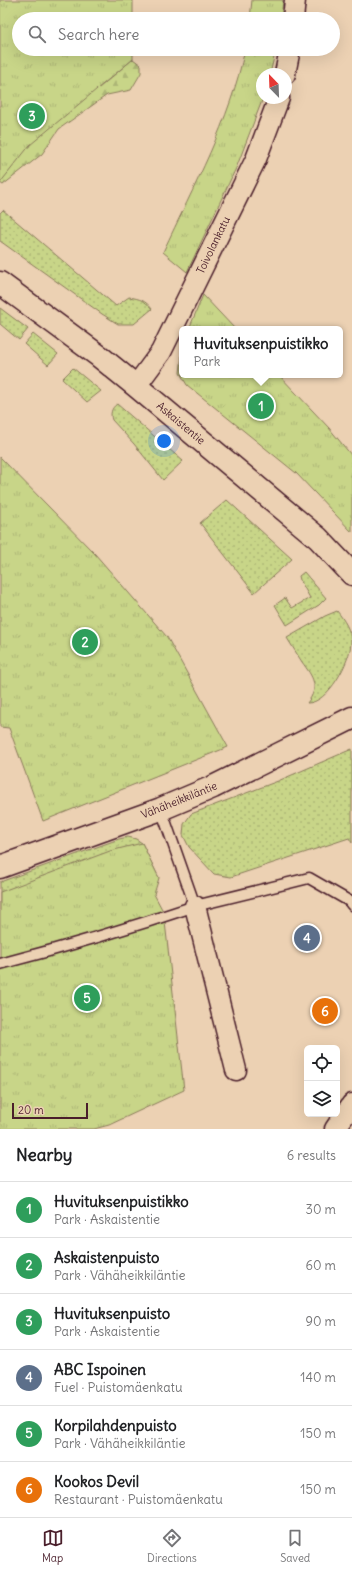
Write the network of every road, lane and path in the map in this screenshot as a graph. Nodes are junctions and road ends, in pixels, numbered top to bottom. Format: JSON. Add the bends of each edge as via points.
{"nodes":[{"id":1,"x":295,"y":0,"type":"edge"},
{"id":2,"x":294,"y":12,"type":"edge"},
{"id":3,"x":289,"y":56,"type":"edge"},
{"id":4,"x":286,"y":68,"type":"edge"},
{"id":5,"x":277,"y":104,"type":"edge"},
{"id":6,"x":0,"y":283,"type":"edge"},
{"id":7,"x":136,"y":386,"type":"junction"},
{"id":8,"x":352,"y":574,"type":"edge"},
{"id":9,"x":352,"y":718,"type":"edge"},
{"id":10,"x":161,"y":809,"type":"junction"},
{"id":11,"x":0,"y":867,"type":"edge"},
{"id":12,"x":352,"y":905,"type":"edge"},
{"id":13,"x":194,"y":906,"type":"junction"},
{"id":14,"x":0,"y":964,"type":"edge"},
{"id":15,"x":236,"y":1070,"type":"dead end"},
{"id":16,"x":352,"y":1104,"type":"edge"},
{"id":17,"x":335,"y":1129,"type":"edge"}],
"edges":[{"from":1,"to":2,"type":"street"},
{"from":3,"to":4,"type":"street"},
{"from":5,"to":7,"type":"street","name":"Toivolankatu","via":[[256,158],[161,352]]},
{"from":6,"to":7,"type":"main road","name":"Askaistentie"},
{"from":7,"to":8,"type":"main road","name":"Askaistentie","via":[[318,538]]},
{"from":9,"to":10,"type":"main road","name":"Vähäheikkiläntie","via":[[214,787]]},
{"from":10,"to":11,"type":"main road","name":"Vähäheikkiläntie"},
{"from":10,"to":13,"type":"lane"},
{"from":12,"to":13,"type":"lane","via":[[309,878]]},
{"from":13,"to":14,"type":"lane","via":[[79,943]]},
{"from":13,"to":15,"type":"street"},
{"from":16,"to":17,"type":"street"}]}
